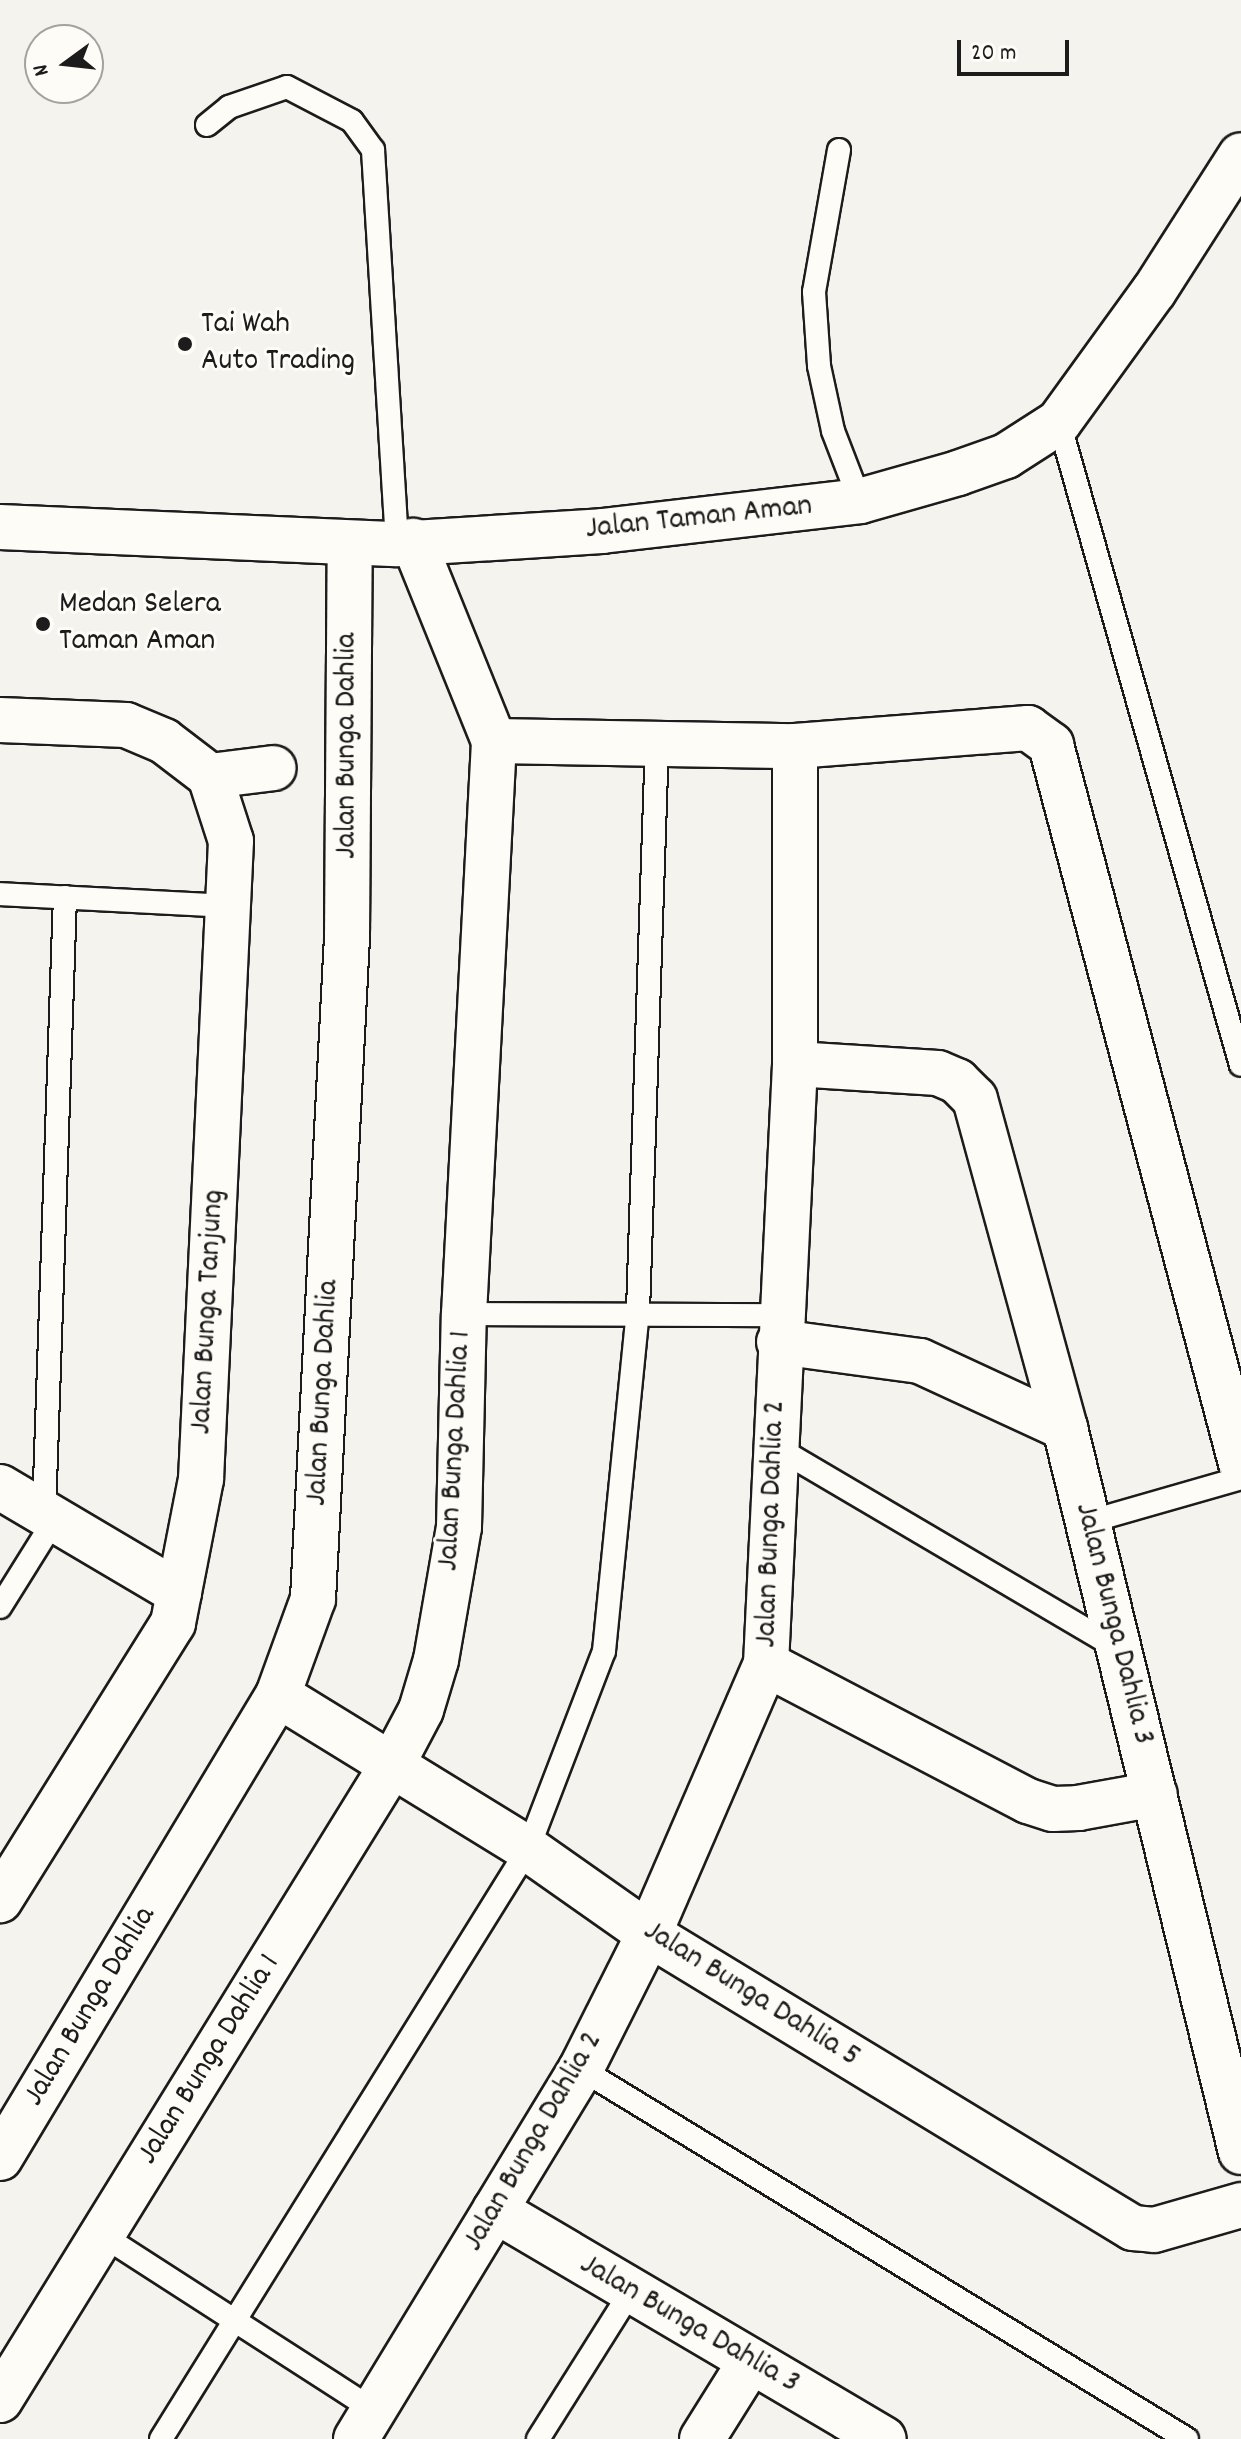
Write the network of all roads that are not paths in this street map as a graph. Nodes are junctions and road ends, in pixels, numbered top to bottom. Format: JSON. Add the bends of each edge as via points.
{"nodes":[{"id":1,"x":207,"y":125,"type":"dead end"},
{"id":2,"x":839,"y":150,"type":"dead end"},
{"id":3,"x":1241,"y":155,"type":"edge"},
{"id":4,"x":1059,"y":422,"type":"junction"},
{"id":5,"x":860,"y":501,"type":"junction"},
{"id":6,"x":0,"y":527,"type":"edge"},
{"id":7,"x":405,"y":542,"type":"junction"},
{"id":8,"x":350,"y":546,"type":"junction"},
{"id":9,"x":0,"y":720,"type":"edge"},
{"id":10,"x":494,"y":741,"type":"junction"},
{"id":11,"x":657,"y":742,"type":"junction"},
{"id":12,"x":795,"y":746,"type":"junction"},
{"id":13,"x":274,"y":768,"type":"dead end"},
{"id":14,"x":210,"y":776,"type":"junction"},
{"id":15,"x":0,"y":894,"type":"edge"},
{"id":16,"x":65,"y":897,"type":"junction"},
{"id":17,"x":228,"y":906,"type":"junction"},
{"id":18,"x":795,"y":1064,"type":"junction"},
{"id":19,"x":1241,"y":1065,"type":"edge"},
{"id":20,"x":638,"y":1311,"type":"junction"},
{"id":21,"x":464,"y":1314,"type":"junction"},
{"id":22,"x":779,"y":1329,"type":"junction"},
{"id":23,"x":1065,"y":1428,"type":"junction"},
{"id":24,"x":776,"y":1447,"type":"junction"},
{"id":25,"x":1241,"y":1463,"type":"edge"},
{"id":26,"x":1241,"y":1478,"type":"edge"},
{"id":27,"x":0,"y":1487,"type":"edge"},
{"id":28,"x":50,"y":1516,"type":"junction"},
{"id":29,"x":1088,"y":1522,"type":"junction"},
{"id":30,"x":179,"y":1593,"type":"junction"},
{"id":31,"x":0,"y":1607,"type":"edge"},
{"id":32,"x":1119,"y":1648,"type":"junction"},
{"id":33,"x":766,"y":1664,"type":"junction"},
{"id":34,"x":278,"y":1695,"type":"junction"},
{"id":35,"x":392,"y":1765,"type":"junction"},
{"id":36,"x":1155,"y":1794,"type":"junction"},
{"id":37,"x":528,"y":1849,"type":"junction"},
{"id":38,"x":0,"y":1900,"type":"edge"},
{"id":39,"x":649,"y":1934,"type":"junction"},
{"id":40,"x":581,"y":2069,"type":"junction"},
{"id":41,"x":1239,"y":2131,"type":"edge"},
{"id":42,"x":0,"y":2158,"type":"edge"},
{"id":43,"x":1241,"y":2205,"type":"edge"},
{"id":44,"x":495,"y":2210,"type":"junction"},
{"id":45,"x":102,"y":2235,"type":"junction"},
{"id":46,"x":632,"y":2290,"type":"junction"},
{"id":47,"x":234,"y":2321,"type":"junction"},
{"id":48,"x":751,"y":2361,"type":"junction"},
{"id":49,"x":0,"y":2400,"type":"edge"},
{"id":50,"x":365,"y":2424,"type":"edge"},
{"id":51,"x":161,"y":2439,"type":"edge"},
{"id":52,"x":538,"y":2439,"type":"edge"},
{"id":53,"x":702,"y":2439,"type":"edge"},
{"id":54,"x":884,"y":2439,"type":"edge"},
{"id":55,"x":1187,"y":2439,"type":"edge"}],
"edges":[{"from":1,"to":7,"type":"lane","via":[[229,107],[287,87],[352,121],[373,150]]},
{"from":2,"to":5,"type":"lane","via":[[814,292],[819,366],[833,431]]},
{"from":3,"to":4,"type":"street","name":"Jalan Taman Aman","via":[[1154,291]]},
{"from":4,"to":5,"type":"street","name":"Jalan Taman Aman","via":[[1006,456]]},
{"from":4,"to":19,"type":"lane"},
{"from":5,"to":7,"type":"street","name":"Jalan Taman Aman","via":[[602,531]]},
{"from":6,"to":8,"type":"street","name":"Jalan Taman Aman"},
{"from":7,"to":8,"type":"street","name":"Jalan Taman Aman"},
{"from":7,"to":10,"type":"street","name":"Jalan Bunga Dahlia 1"},
{"from":8,"to":34,"type":"street","name":"Jalan Bunga Dahlia","via":[[347,937],[313,1599]]},
{"from":9,"to":14,"type":"street","via":[[126,725],[176,749]]},
{"from":10,"to":11,"type":"street"},
{"from":10,"to":21,"type":"street","name":"Jalan Bunga Dahlia 1"},
{"from":11,"to":12,"type":"street"},
{"from":11,"to":20,"type":"lane"},
{"from":12,"to":18,"type":"street","name":"Jalan Bunga Dahlia 2"},
{"from":12,"to":25,"type":"street","via":[[1028,728],[1051,745]]},
{"from":13,"to":14,"type":"street"},
{"from":14,"to":17,"type":"street","name":"Jalan Bunga Tanjung","via":[[231,841]]},
{"from":15,"to":16,"type":"lane"},
{"from":16,"to":17,"type":"lane"},
{"from":16,"to":28,"type":"lane"},
{"from":17,"to":30,"type":"street","name":"Jalan Bunga Tanjung","via":[[201,1479]]},
{"from":18,"to":22,"type":"street","name":"Jalan Bunga Dahlia 2"},
{"from":18,"to":23,"type":"street","name":"Jalan Bunga Dahlia 3","via":[[938,1073],[957,1081],[975,1099]]},
{"from":20,"to":21,"type":"lane"},
{"from":20,"to":22,"type":"lane"},
{"from":20,"to":37,"type":"lane","via":[[604,1651]]},
{"from":21,"to":35,"type":"street","name":"Jalan Bunga Dahlia 1","via":[[459,1527],[436,1660],[421,1710]]},
{"from":22,"to":23,"type":"street","via":[[920,1361]]},
{"from":22,"to":24,"type":"street","name":"Jalan Bunga Dahlia 2"},
{"from":23,"to":29,"type":"street","name":"Jalan Bunga Dahlia 3"},
{"from":24,"to":32,"type":"lane"},
{"from":24,"to":33,"type":"street","name":"Jalan Bunga Dahlia 2"},
{"from":26,"to":29,"type":"lane"},
{"from":27,"to":28,"type":"street"},
{"from":28,"to":30,"type":"street"},
{"from":28,"to":31,"type":"lane"},
{"from":29,"to":32,"type":"street","name":"Jalan Bunga Dahlia 3"},
{"from":30,"to":38,"type":"street","name":"Jalan Bunga Tanjung","via":[[173,1623]]},
{"from":32,"to":36,"type":"street","name":"Jalan Bunga Dahlia 3"},
{"from":33,"to":36,"type":"street","via":[[1028,1801],[1053,1809],[1078,1808]]},
{"from":33,"to":39,"type":"street","name":"Jalan Bunga Dahlia 2"},
{"from":34,"to":35,"type":"street","name":"Jalan Bunga Dahlia 5"},
{"from":34,"to":42,"type":"street","name":"Jalan Bunga Dahlia"},
{"from":35,"to":37,"type":"street","name":"Jalan Bunga Dahlia 5"},
{"from":35,"to":45,"type":"street","name":"Jalan Bunga Dahlia 1"},
{"from":36,"to":41,"type":"street","name":"Jalan Bunga Dahlia 3"},
{"from":37,"to":39,"type":"street","name":"Jalan Bunga Dahlia 5"},
{"from":37,"to":47,"type":"lane"},
{"from":39,"to":40,"type":"street","name":"Jalan Bunga Dahlia 2"},
{"from":39,"to":43,"type":"street","name":"Jalan Bunga Dahlia 5","via":[[1133,2228],[1154,2230]]},
{"from":40,"to":44,"type":"street","name":"Jalan Bunga Dahlia 2"},
{"from":40,"to":55,"type":"lane"},
{"from":44,"to":46,"type":"street","name":"Jalan Bunga Dahlia 3"},
{"from":44,"to":50,"type":"street","name":"Jalan Bunga Dahlia 2"},
{"from":45,"to":47,"type":"lane"},
{"from":45,"to":49,"type":"street","name":"Jalan Bunga Dahlia 1"},
{"from":46,"to":48,"type":"street","name":"Jalan Bunga Dahlia 3"},
{"from":46,"to":52,"type":"lane"},
{"from":47,"to":50,"type":"lane"},
{"from":47,"to":51,"type":"lane"},
{"from":48,"to":53,"type":"street"},
{"from":48,"to":54,"type":"street","name":"Jalan Bunga Dahlia 3"}]}
